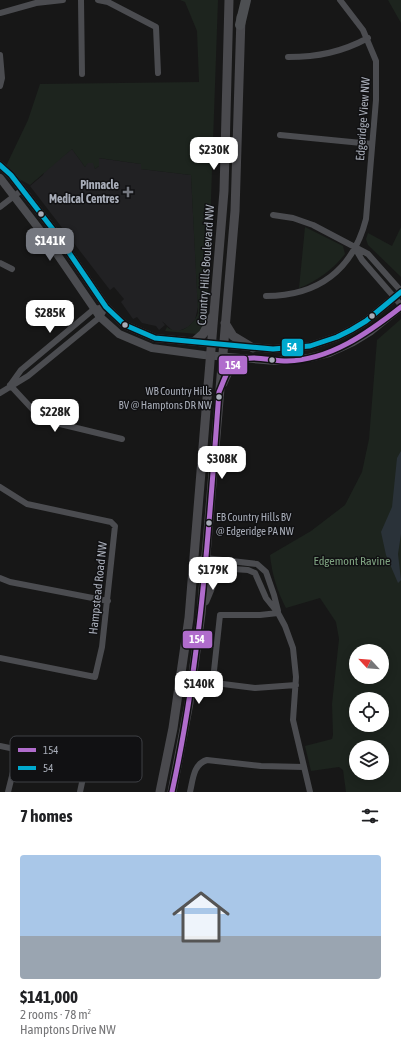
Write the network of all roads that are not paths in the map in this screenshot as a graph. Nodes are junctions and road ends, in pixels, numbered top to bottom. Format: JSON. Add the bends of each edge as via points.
{"nodes":[{"id":1,"x":63,"y":0,"type":"edge"},
{"id":2,"x":81,"y":0,"type":"edge"},
{"id":3,"x":98,"y":0,"type":"edge"},
{"id":4,"x":229,"y":0,"type":"edge"},
{"id":5,"x":241,"y":0,"type":"edge"},
{"id":6,"x":246,"y":0,"type":"edge"},
{"id":7,"x":340,"y":0,"type":"edge"},
{"id":8,"x":0,"y":13,"type":"edge"},
{"id":9,"x":240,"y":25,"type":"junction"},
{"id":10,"x":368,"y":38,"type":"junction"},
{"id":11,"x":0,"y":55,"type":"edge"},
{"id":12,"x":288,"y":57,"type":"dead end"},
{"id":13,"x":158,"y":73,"type":"dead end"},
{"id":14,"x":82,"y":74,"type":"dead end"},
{"id":15,"x":0,"y":86,"type":"edge"},
{"id":16,"x":280,"y":135,"type":"dead end"},
{"id":17,"x":372,"y":144,"type":"junction"},
{"id":18,"x":0,"y":165,"type":"edge"},
{"id":19,"x":0,"y":178,"type":"edge"},
{"id":20,"x":22,"y":190,"type":"junction"},
{"id":21,"x":15,"y":196,"type":"junction"},
{"id":22,"x":0,"y":207,"type":"edge"},
{"id":23,"x":273,"y":215,"type":"dead end"},
{"id":24,"x":355,"y":248,"type":"junction"},
{"id":25,"x":0,"y":263,"type":"edge"},
{"id":26,"x":12,"y":269,"type":"dead end"},
{"id":27,"x":399,"y":293,"type":"edge"},
{"id":28,"x":266,"y":296,"type":"dead end"},
{"id":29,"x":401,"y":306,"type":"edge"},
{"id":30,"x":106,"y":307,"type":"junction"},
{"id":31,"x":94,"y":309,"type":"junction"},
{"id":32,"x":215,"y":311,"type":"junction"},
{"id":33,"x":100,"y":317,"type":"junction"},
{"id":34,"x":225,"y":323,"type":"junction"},
{"id":35,"x":195,"y":341,"type":"junction"},
{"id":36,"x":212,"y":343,"type":"junction"},
{"id":37,"x":223,"y":345,"type":"junction"},
{"id":38,"x":253,"y":348,"type":"junction"},
{"id":39,"x":211,"y":356,"type":"junction"},
{"id":40,"x":222,"y":357,"type":"junction"},
{"id":41,"x":246,"y":359,"type":"junction"},
{"id":42,"x":10,"y":385,"type":"junction"},
{"id":43,"x":219,"y":392,"type":"junction"},
{"id":44,"x":0,"y":393,"type":"edge"},
{"id":45,"x":122,"y":439,"type":"dead end"},
{"id":46,"x":0,"y":487,"type":"edge"},
{"id":47,"x":194,"y":561,"type":"junction"},
{"id":48,"x":204,"y":562,"type":"junction"},
{"id":49,"x":226,"y":569,"type":"junction"},
{"id":50,"x":0,"y":578,"type":"edge"},
{"id":51,"x":108,"y":601,"type":"junction"},
{"id":52,"x":278,"y":613,"type":"junction"},
{"id":53,"x":201,"y":614,"type":"junction"},
{"id":54,"x":0,"y":658,"type":"edge"},
{"id":55,"x":296,"y":685,"type":"junction"},
{"id":56,"x":0,"y":746,"type":"edge"},
{"id":57,"x":10,"y":747,"type":"edge"},
{"id":58,"x":304,"y":767,"type":"junction"},
{"id":59,"x":10,"y":782,"type":"edge"},
{"id":60,"x":82,"y":782,"type":"edge"},
{"id":61,"x":8,"y":792,"type":"edge"},
{"id":62,"x":80,"y":792,"type":"edge"},
{"id":63,"x":160,"y":792,"type":"edge"},
{"id":64,"x":172,"y":792,"type":"edge"},
{"id":65,"x":190,"y":792,"type":"edge"},
{"id":66,"x":310,"y":792,"type":"edge"}],
"edges":[{"from":1,"to":8,"type":"street"},
{"from":2,"to":14,"type":"street"},
{"from":3,"to":13,"type":"street","via":[[114,5],[156,27]]},
{"from":4,"to":32,"type":"main road","name":"Country Hills Boulevard NW","via":[[224,191]]},
{"from":5,"to":9,"type":"main road","name":"Country Hills Boulevard NW"},
{"from":6,"to":9,"type":"main road"},
{"from":7,"to":10,"type":"street","name":"Edgeridge View NW"},
{"from":9,"to":34,"type":"main road","name":"Country Hills Boulevard NW","via":[[235,211]]},
{"from":10,"to":12,"type":"street","via":[[330,54]]},
{"from":10,"to":17,"type":"street","name":"Edgeridge View NW","via":[[376,61],[377,78]]},
{"from":11,"to":15,"type":"street"},
{"from":16,"to":17,"type":"street"},
{"from":17,"to":24,"type":"street","name":"Edgeridge View NW","via":[[366,219]]},
{"from":18,"to":20,"type":"street"},
{"from":19,"to":21,"type":"street"},
{"from":20,"to":21,"type":"street"},
{"from":20,"to":30,"type":"street","via":[[55,232]]},
{"from":21,"to":22,"type":"street"},
{"from":21,"to":31,"type":"street"},
{"from":23,"to":24,"type":"street","via":[[313,224]]},
{"from":24,"to":27,"type":"street","via":[[362,260]]},
{"from":24,"to":28,"type":"street","name":"Edgeridge View NW","via":[[337,271],[314,287],[295,294]]},
{"from":25,"to":26,"type":"street"},
{"from":27,"to":29,"type":"street"},
{"from":27,"to":38,"type":"street","via":[[366,321],[344,334],[291,349]]},
{"from":29,"to":41,"type":"street","via":[[362,337],[328,353],[289,361]]},
{"from":30,"to":31,"type":"street"},
{"from":30,"to":33,"type":"street"},
{"from":30,"to":35,"type":"street","via":[[125,325],[138,332],[155,338]]},
{"from":31,"to":33,"type":"street"},
{"from":31,"to":42,"type":"street","via":[[21,370]]},
{"from":32,"to":35,"type":"main road","via":[[203,334]]},
{"from":32,"to":36,"type":"main road","name":"Country Hills Boulevard NW"},
{"from":33,"to":39,"type":"street","via":[[119,334],[152,348]]},
{"from":33,"to":42,"type":"street","via":[[28,376]]},
{"from":34,"to":37,"type":"main road","name":"Country Hills Boulevard NW"},
{"from":34,"to":38,"type":"main road","via":[[233,336]]},
{"from":35,"to":36,"type":"street"},
{"from":36,"to":37,"type":"street"},
{"from":36,"to":39,"type":"main road","name":"Country Hills Boulevard NW"},
{"from":37,"to":38,"type":"street"},
{"from":37,"to":40,"type":"main road","name":"Country Hills Boulevard NW"},
{"from":39,"to":40,"type":"street"},
{"from":39,"to":47,"type":"main road","name":"Country Hills Boulevard NW"},
{"from":40,"to":41,"type":"street"},
{"from":40,"to":43,"type":"main road","name":"Country Hills Boulevard NW"},
{"from":41,"to":43,"type":"main road","via":[[232,366]]},
{"from":42,"to":44,"type":"street"},
{"from":42,"to":45,"type":"street","via":[[36,413],[56,423]]},
{"from":43,"to":48,"type":"main road","name":"Country Hills Boulevard NW"},
{"from":46,"to":51,"type":"street","name":"Hampstead Road NW","via":[[27,504],[111,522],[116,526]]},
{"from":47,"to":48,"type":"street"},
{"from":47,"to":63,"type":"main road","name":"Country Hills Boulevard NW","via":[[182,672]]},
{"from":48,"to":49,"type":"street"},
{"from":48,"to":52,"type":"street","via":[[251,562],[260,566],[266,572]]},
{"from":48,"to":53,"type":"main road","name":"Country Hills Boulevard NW"},
{"from":49,"to":52,"type":"street","via":[[248,570],[255,573],[266,598]]},
{"from":49,"to":53,"type":"main road","via":[[215,577]]},
{"from":50,"to":51,"type":"street"},
{"from":51,"to":54,"type":"street","name":"Hampstead Road NW","via":[[95,678]]},
{"from":52,"to":55,"type":"street","via":[[295,655]]},
{"from":52,"to":55,"type":"street","via":[[220,615],[213,680],[215,683],[255,688]]},
{"from":53,"to":64,"type":"main road","name":"Country Hills Boulevard NW","via":[[189,703]]},
{"from":55,"to":58,"type":"street","via":[[293,720]]},
{"from":56,"to":57,"type":"street"},
{"from":58,"to":65,"type":"street","via":[[261,766],[207,760],[196,767]]},
{"from":58,"to":66,"type":"street"},
{"from":59,"to":61,"type":"street"},
{"from":60,"to":62,"type":"street"}]}
